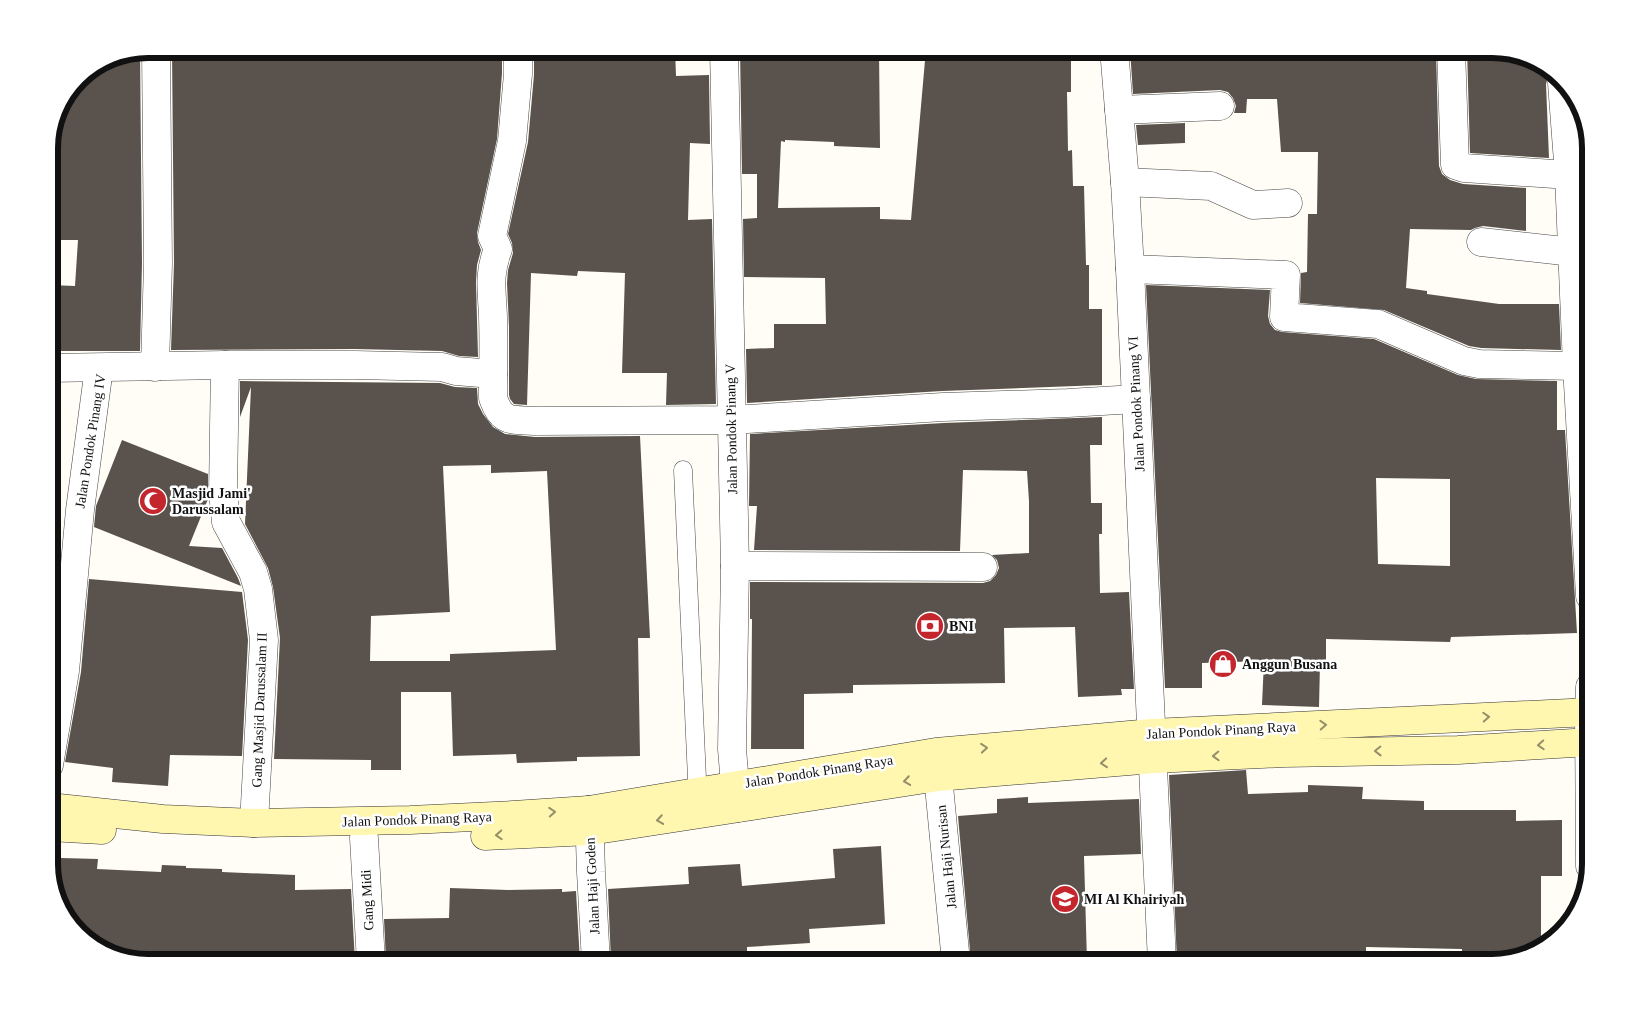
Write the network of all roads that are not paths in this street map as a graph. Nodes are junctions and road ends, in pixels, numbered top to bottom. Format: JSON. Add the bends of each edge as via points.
{"nodes":[{"id":1,"x":156,"y":58,"type":"edge"},
{"id":2,"x":518,"y":58,"type":"edge"},
{"id":3,"x":724,"y":58,"type":"edge"},
{"id":4,"x":1115,"y":58,"type":"edge"},
{"id":5,"x":1451,"y":58,"type":"edge"},
{"id":6,"x":1563,"y":93,"type":"edge"},
{"id":7,"x":1220,"y":106,"type":"dead end"},
{"id":8,"x":1120,"y":110,"type":"junction"},
{"id":9,"x":1569,"y":176,"type":"junction"},
{"id":10,"x":1125,"y":182,"type":"junction"},
{"id":11,"x":1288,"y":203,"type":"dead end"},
{"id":12,"x":1481,"y":242,"type":"dead end"},
{"id":13,"x":1572,"y":252,"type":"junction"},
{"id":14,"x":1130,"y":269,"type":"junction"},
{"id":15,"x":225,"y":365,"type":"junction"},
{"id":16,"x":1578,"y":366,"type":"junction"},
{"id":17,"x":155,"y":367,"type":"junction"},
{"id":18,"x":58,"y":368,"type":"edge"},
{"id":19,"x":99,"y":368,"type":"junction"},
{"id":20,"x":493,"y":374,"type":"junction"},
{"id":21,"x":1136,"y":399,"type":"junction"},
{"id":22,"x":731,"y":420,"type":"junction"},
{"id":23,"x":1581,"y":431,"type":"edge"},
{"id":24,"x":683,"y":470,"type":"dead end"},
{"id":25,"x":735,"y":566,"type":"junction"},
{"id":26,"x":983,"y":567,"type":"dead end"},
{"id":27,"x":1582,"y":705,"type":"edge"},
{"id":28,"x":58,"y":709,"type":"edge"},
{"id":29,"x":1582,"y":742,"type":"edge"},
{"id":30,"x":1152,"y":746,"type":"junction"},
{"id":31,"x":937,"y":764,"type":"junction"},
{"id":32,"x":736,"y":797,"type":"junction"},
{"id":33,"x":698,"y":803,"type":"junction"},
{"id":34,"x":58,"y":808,"type":"edge"},
{"id":35,"x":590,"y":820,"type":"junction"},
{"id":36,"x":254,"y":823,"type":"junction"},
{"id":37,"x":58,"y":827,"type":"edge"},
{"id":38,"x":364,"y":838,"type":"junction"},
{"id":39,"x":370,"y":954,"type":"edge"},
{"id":40,"x":596,"y":954,"type":"edge"},
{"id":41,"x":955,"y":954,"type":"edge"},
{"id":42,"x":1162,"y":954,"type":"edge"}],
"edges":[{"from":1,"to":17,"type":"street","via":[[158,263]]},
{"from":2,"to":20,"type":"street","via":[[512,141],[492,236],[498,248],[491,274]]},
{"from":3,"to":22,"type":"street","name":"Jalan Pondok Pinang V"},
{"from":4,"to":8,"type":"street","name":"Jalan Pondok Pinang VI"},
{"from":5,"to":9,"type":"street","via":[[1455,165]]},
{"from":6,"to":9,"type":"street"},
{"from":7,"to":8,"type":"street"},
{"from":8,"to":10,"type":"street","name":"Jalan Pondok Pinang VI"},
{"from":9,"to":13,"type":"street"},
{"from":10,"to":11,"type":"street","via":[[1212,186],[1253,205]]},
{"from":10,"to":14,"type":"street","name":"Jalan Pondok Pinang VI"},
{"from":12,"to":13,"type":"street"},
{"from":13,"to":16,"type":"street"},
{"from":14,"to":16,"type":"street","via":[[1286,275],[1284,317],[1378,324],[1464,361],[1479,364]]},
{"from":14,"to":21,"type":"street","name":"Jalan Pondok Pinang VI"},
{"from":15,"to":17,"type":"street"},
{"from":15,"to":20,"type":"street","via":[[442,367]]},
{"from":15,"to":36,"type":"street","name":"Gang Masjid Darussalam II","via":[[223,482],[226,522],[253,572],[264,640]]},
{"from":16,"to":23,"type":"street"},
{"from":17,"to":19,"type":"street","name":"Jalan Pondok Pinang IV"},
{"from":18,"to":19,"type":"street"},
{"from":19,"to":28,"type":"street","name":"Jalan Pondok Pinang IV"},
{"from":20,"to":22,"type":"street","via":[[493,398],[501,415],[510,419]]},
{"from":21,"to":22,"type":"street"},
{"from":21,"to":30,"type":"street","name":"Jalan Pondok Pinang VI"},
{"from":22,"to":25,"type":"street","name":"Jalan Pondok Pinang V"},
{"from":24,"to":33,"type":"lane"},
{"from":25,"to":26,"type":"street"},
{"from":25,"to":32,"type":"street","name":"Jalan Pondok Pinang V","via":[[732,749]]},
{"from":30,"to":27,"type":"main road","name":"Jalan Pondok Pinang Raya","one_way":true},
{"from":29,"to":30,"type":"main road","name":"Jalan Pondok Pinang Raya","one_way":true,"via":[[1458,750],[1284,753]]},
{"from":30,"to":31,"type":"main road","name":"Jalan Pondok Pinang Raya"},
{"from":30,"to":42,"type":"street","name":"Jalan Pondok Pinang VI"},
{"from":31,"to":32,"type":"main road","name":"Jalan Pondok Pinang Raya"},
{"from":31,"to":41,"type":"street","name":"Jalan Haji Nurisan"},
{"from":32,"to":33,"type":"main road","name":"Jalan Pondok Pinang Raya"},
{"from":33,"to":35,"type":"main road","name":"Jalan Pondok Pinang Raya"},
{"from":34,"to":36,"type":"main road","name":"Jalan Pondok Pinang Raya","via":[[163,819]]},
{"from":36,"to":35,"type":"main road","name":"Jalan Pondok Pinang Raya","one_way":true,"via":[[513,815]]},
{"from":35,"to":38,"type":"main road","name":"Jalan Pondok Pinang Raya","one_way":true,"via":[[416,839]]},
{"from":35,"to":40,"type":"street","name":"Jalan Haji Goden"},
{"from":37,"to":38,"type":"main road","name":"Jalan Pondok Pinang Raya","via":[[234,837]]},
{"from":38,"to":39,"type":"street","name":"Gang Midi"}]}
